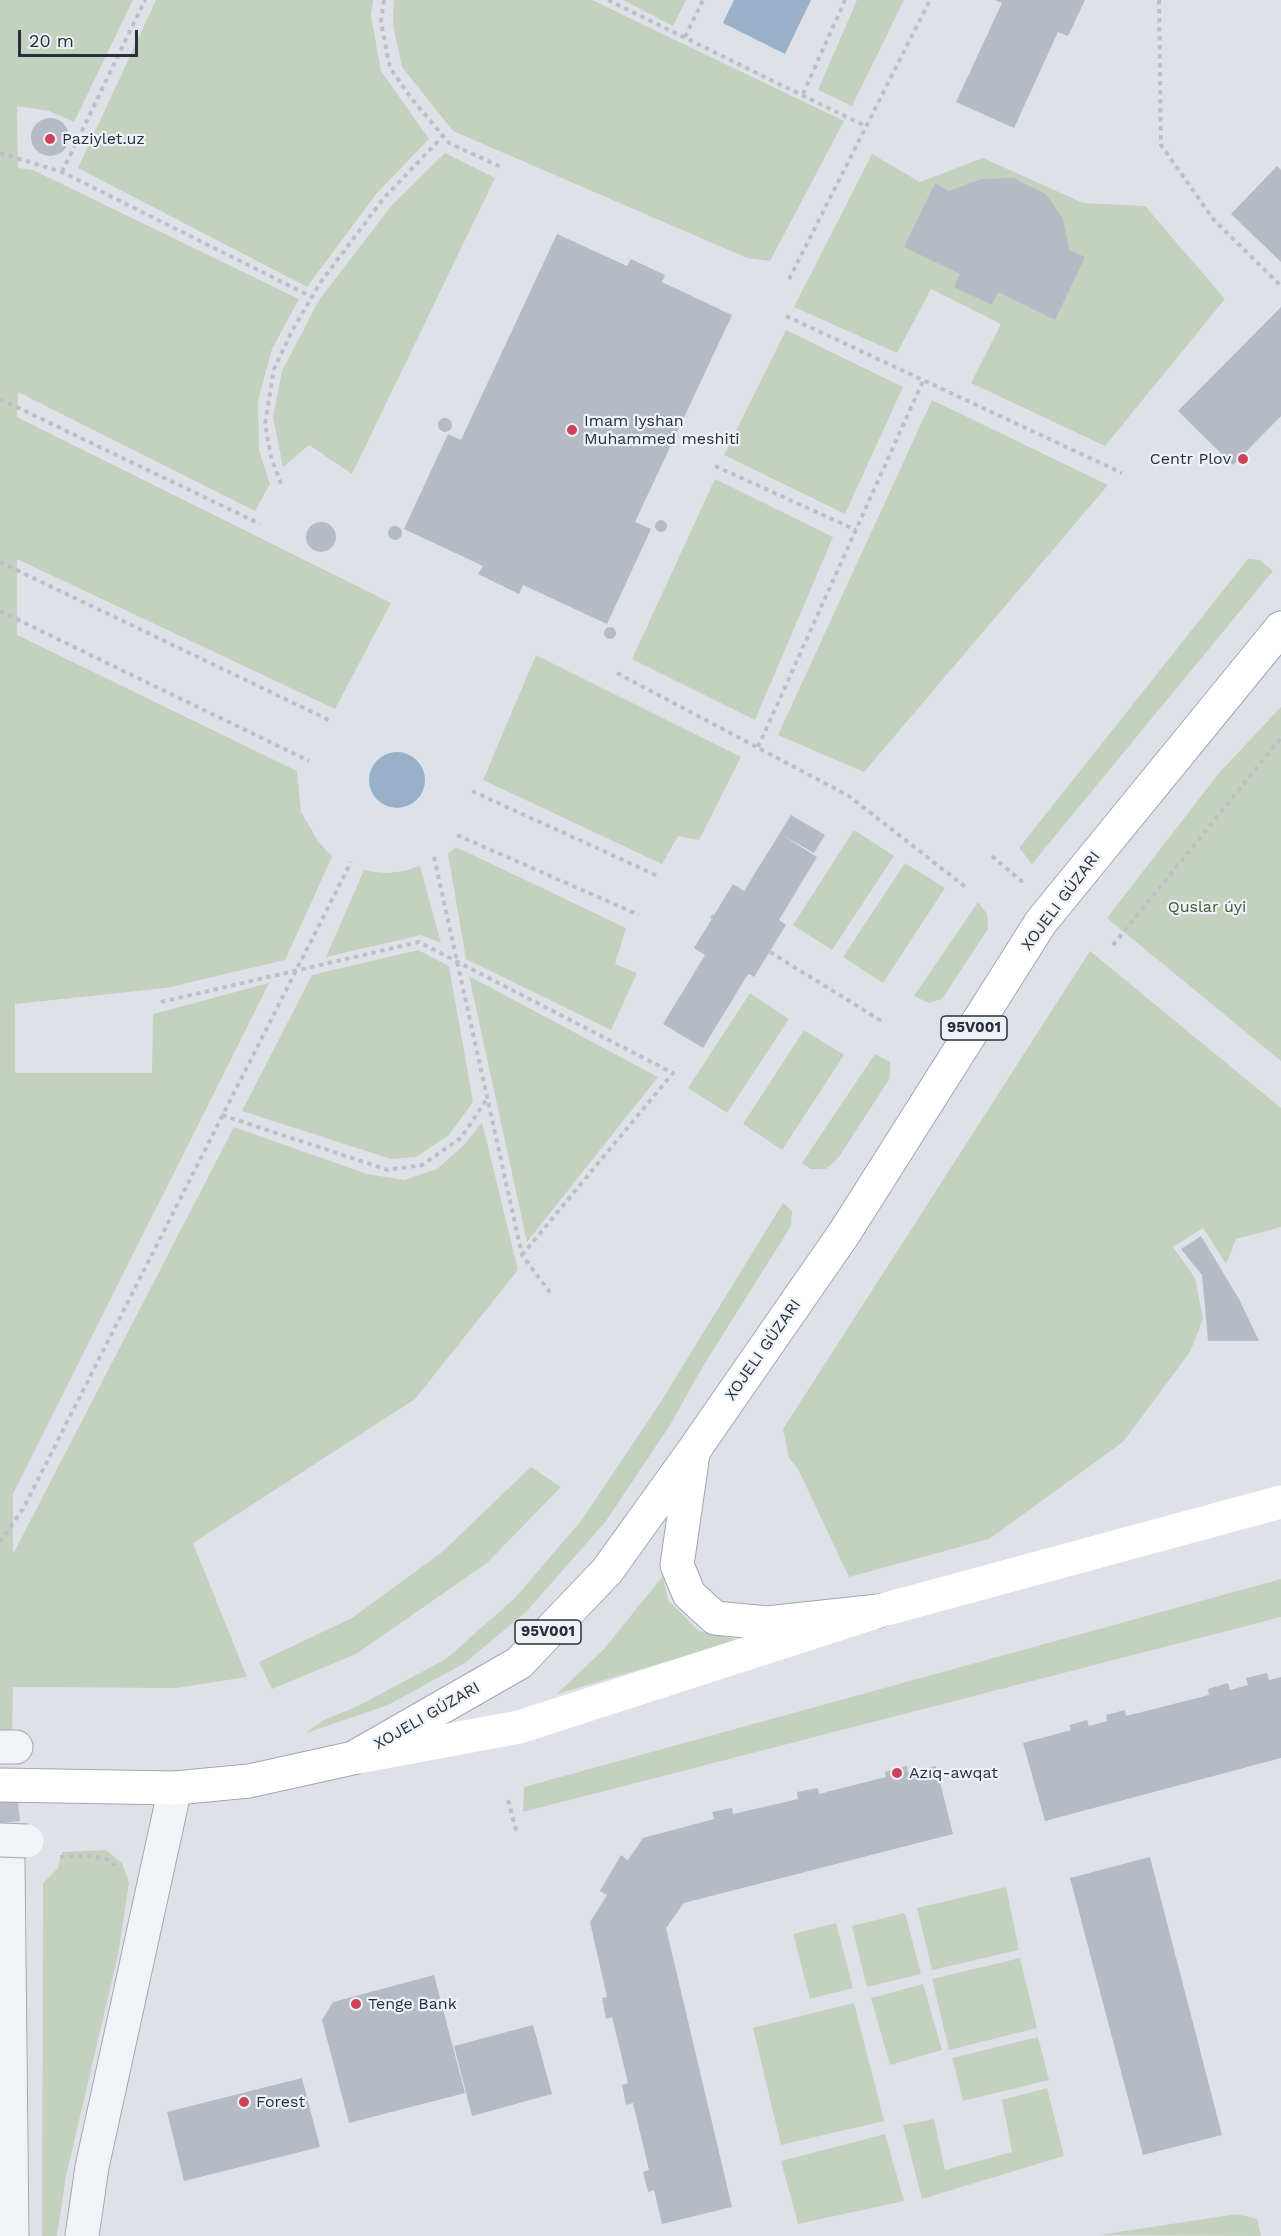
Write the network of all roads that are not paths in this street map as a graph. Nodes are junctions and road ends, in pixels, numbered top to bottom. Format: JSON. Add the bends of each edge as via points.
{"nodes":[{"id":1,"x":1281,"y":628,"type":"edge"},
{"id":2,"x":694,"y":1450,"type":"junction"},
{"id":3,"x":1281,"y":1502,"type":"edge"},
{"id":4,"x":879,"y":1611,"type":"junction"},
{"id":5,"x":353,"y":1758,"type":"junction"},
{"id":6,"x":0,"y":1785,"type":"edge"},
{"id":7,"x":175,"y":1788,"type":"junction"},
{"id":8,"x":16,"y":1851,"type":"tunnel mouth"},
{"id":9,"x":12,"y":2236,"type":"edge"},
{"id":10,"x":82,"y":2236,"type":"edge"}],
"edges":[{"from":1,"to":2,"type":"main road","number":"95V001","via":[[1041,922],[845,1232]]},
{"from":2,"to":4,"type":"main road","via":[[677,1565],[689,1594],[715,1618],[767,1623]]},
{"from":2,"to":5,"type":"main road","number":"95V001","via":[[607,1571],[519,1662]]},
{"from":3,"to":4,"type":"main road"},
{"from":4,"to":5,"type":"main road","via":[[519,1726]]},
{"from":5,"to":7,"type":"main road","number":"95V001","via":[[249,1781]]},
{"from":6,"to":7,"type":"main road","number":"95V001"},
{"from":7,"to":10,"type":"street","via":[[92,2167]]},
{"from":8,"to":9,"type":"street"}]}
